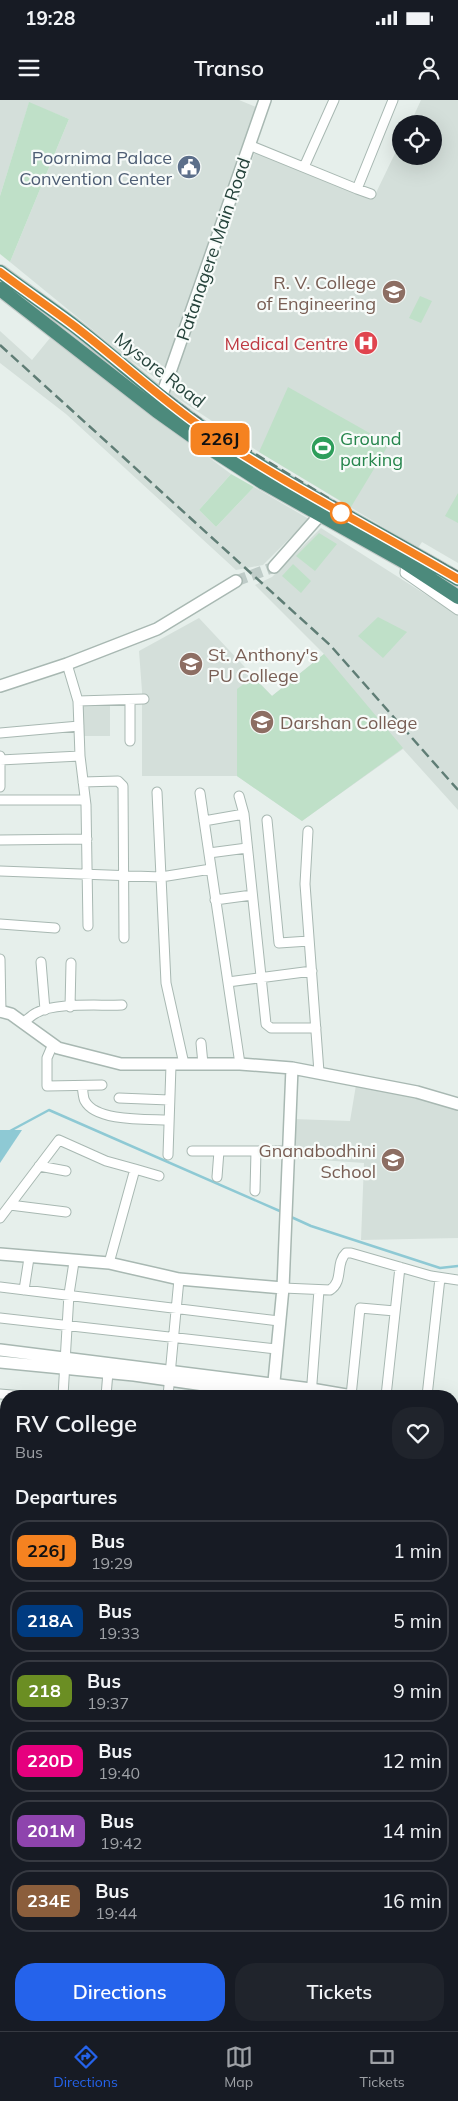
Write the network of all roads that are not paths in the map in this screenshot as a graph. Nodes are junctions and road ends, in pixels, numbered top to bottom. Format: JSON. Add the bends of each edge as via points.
{"nodes":[{"id":1,"x":265,"y":100,"type":"edge"},
{"id":2,"x":334,"y":100,"type":"edge"},
{"id":3,"x":393,"y":100,"type":"edge"},
{"id":4,"x":249,"y":145,"type":"junction"},
{"id":5,"x":304,"y":167,"type":"junction"},
{"id":6,"x":357,"y":188,"type":"junction"},
{"id":7,"x":371,"y":194,"type":"dead end"},
{"id":8,"x":0,"y":272,"type":"edge"},
{"id":9,"x":0,"y":289,"type":"edge"},
{"id":10,"x":161,"y":398,"type":"junction"},
{"id":11,"x":320,"y":514,"type":"junction"},
{"id":12,"x":406,"y":563,"type":"junction"},
{"id":13,"x":274,"y":567,"type":"tunnel mouth"},
{"id":14,"x":458,"y":579,"type":"edge"},
{"id":15,"x":236,"y":580,"type":"tunnel mouth"},
{"id":16,"x":458,"y":597,"type":"edge"},
{"id":17,"x":458,"y":610,"type":"edge"},
{"id":18,"x":67,"y":664,"type":"junction"},
{"id":19,"x":0,"y":686,"type":"edge"},
{"id":20,"x":144,"y":699,"type":"dead end"},
{"id":21,"x":130,"y":700,"type":"junction"},
{"id":22,"x":78,"y":701,"type":"junction"},
{"id":23,"x":79,"y":726,"type":"junction"},
{"id":24,"x":0,"y":733,"type":"edge"},
{"id":25,"x":130,"y":741,"type":"dead end"},
{"id":26,"x":80,"y":756,"type":"junction"},
{"id":27,"x":0,"y":758,"type":"edge"},
{"id":28,"x":83,"y":782,"type":"junction"},
{"id":29,"x":0,"y":787,"type":"edge"},
{"id":30,"x":157,"y":792,"type":"dead end"},
{"id":31,"x":200,"y":793,"type":"dead end"},
{"id":32,"x":239,"y":796,"type":"dead end"},
{"id":33,"x":0,"y":800,"type":"edge"},
{"id":34,"x":85,"y":800,"type":"junction"},
{"id":35,"x":244,"y":814,"type":"junction"},
{"id":36,"x":267,"y":820,"type":"dead end"},
{"id":37,"x":204,"y":821,"type":"junction"},
{"id":38,"x":308,"y":831,"type":"dead end"},
{"id":39,"x":87,"y":839,"type":"junction"},
{"id":40,"x":0,"y":840,"type":"edge"},
{"id":41,"x":247,"y":848,"type":"junction"},
{"id":42,"x":208,"y":854,"type":"junction"},
{"id":43,"x":210,"y":869,"type":"junction"},
{"id":44,"x":0,"y":871,"type":"edge"},
{"id":45,"x":87,"y":875,"type":"junction"},
{"id":46,"x":124,"y":876,"type":"junction"},
{"id":47,"x":161,"y":877,"type":"junction"},
{"id":48,"x":252,"y":895,"type":"junction"},
{"id":49,"x":215,"y":900,"type":"junction"},
{"id":50,"x":0,"y":924,"type":"edge"},
{"id":51,"x":88,"y":926,"type":"dead end"},
{"id":52,"x":55,"y":928,"type":"dead end"},
{"id":53,"x":124,"y":938,"type":"dead end"},
{"id":54,"x":310,"y":941,"type":"junction"},
{"id":55,"x":0,"y":959,"type":"edge"},
{"id":56,"x":41,"y":962,"type":"dead end"},
{"id":57,"x":71,"y":963,"type":"dead end"},
{"id":58,"x":312,"y":972,"type":"junction"},
{"id":59,"x":260,"y":977,"type":"junction"},
{"id":60,"x":228,"y":982,"type":"junction"},
{"id":61,"x":122,"y":1005,"type":"dead end"},
{"id":62,"x":70,"y":1007,"type":"junction"},
{"id":63,"x":45,"y":1010,"type":"junction"},
{"id":64,"x":1,"y":1012,"type":"edge"},
{"id":65,"x":24,"y":1022,"type":"junction"},
{"id":66,"x":316,"y":1028,"type":"junction"},
{"id":67,"x":201,"y":1043,"type":"dead end"},
{"id":68,"x":53,"y":1044,"type":"junction"},
{"id":69,"x":184,"y":1064,"type":"junction"},
{"id":70,"x":203,"y":1064,"type":"junction"},
{"id":71,"x":240,"y":1064,"type":"junction"},
{"id":72,"x":171,"y":1065,"type":"junction"},
{"id":73,"x":292,"y":1068,"type":"junction"},
{"id":74,"x":319,"y":1072,"type":"junction"},
{"id":75,"x":102,"y":1085,"type":"dead end"},
{"id":76,"x":82,"y":1086,"type":"junction"},
{"id":77,"x":119,"y":1098,"type":"dead end"},
{"id":78,"x":169,"y":1100,"type":"junction"},
{"id":79,"x":458,"y":1104,"type":"edge"},
{"id":80,"x":168,"y":1120,"type":"junction"},
{"id":81,"x":290,"y":1150,"type":"junction"},
{"id":82,"x":192,"y":1151,"type":"dead end"},
{"id":83,"x":219,"y":1151,"type":"junction"},
{"id":84,"x":256,"y":1151,"type":"junction"},
{"id":85,"x":168,"y":1155,"type":"dead end"},
{"id":86,"x":39,"y":1166,"type":"junction"},
{"id":87,"x":135,"y":1170,"type":"junction"},
{"id":88,"x":66,"y":1171,"type":"dead end"},
{"id":89,"x":159,"y":1176,"type":"dead end"},
{"id":90,"x":217,"y":1177,"type":"dead end"},
{"id":91,"x":255,"y":1191,"type":"dead end"},
{"id":92,"x":10,"y":1205,"type":"junction"},
{"id":93,"x":66,"y":1212,"type":"dead end"},
{"id":94,"x":0,"y":1218,"type":"edge"},
{"id":95,"x":0,"y":1254,"type":"edge"},
{"id":96,"x":29,"y":1258,"type":"junction"},
{"id":97,"x":74,"y":1262,"type":"junction"},
{"id":98,"x":109,"y":1263,"type":"junction"},
{"id":99,"x":400,"y":1267,"type":"junction"},
{"id":100,"x":440,"y":1278,"type":"junction"},
{"id":101,"x":179,"y":1279,"type":"junction"},
{"id":102,"x":458,"y":1280,"type":"edge"},
{"id":103,"x":0,"y":1287,"type":"edge"},
{"id":104,"x":283,"y":1288,"type":"junction"},
{"id":105,"x":24,"y":1290,"type":"junction"},
{"id":106,"x":319,"y":1290,"type":"junction"},
{"id":107,"x":69,"y":1294,"type":"junction"},
{"id":108,"x":177,"y":1307,"type":"junction"},
{"id":109,"x":395,"y":1311,"type":"junction"},
{"id":110,"x":0,"y":1318,"type":"edge"},
{"id":111,"x":279,"y":1321,"type":"junction"},
{"id":112,"x":68,"y":1324,"type":"junction"},
{"id":113,"x":174,"y":1338,"type":"junction"},
{"id":114,"x":276,"y":1349,"type":"junction"},
{"id":115,"x":0,"y":1350,"type":"edge"},
{"id":116,"x":0,"y":1362,"type":"edge"},
{"id":117,"x":66,"y":1362,"type":"junction"},
{"id":118,"x":108,"y":1372,"type":"junction"},
{"id":119,"x":170,"y":1376,"type":"junction"},
{"id":120,"x":64,"y":1390,"type":"edge"},
{"id":121,"x":106,"y":1390,"type":"edge"},
{"id":122,"x":169,"y":1390,"type":"edge"},
{"id":123,"x":260,"y":1390,"type":"edge"},
{"id":124,"x":273,"y":1390,"type":"edge"},
{"id":125,"x":311,"y":1390,"type":"edge"},
{"id":126,"x":352,"y":1390,"type":"edge"},
{"id":127,"x":387,"y":1390,"type":"edge"},
{"id":128,"x":428,"y":1390,"type":"edge"}],
"edges":[{"from":1,"to":4,"type":"street","name":"Patanagere Main Road"},
{"from":2,"to":5,"type":"street"},
{"from":3,"to":6,"type":"street"},
{"from":4,"to":5,"type":"street"},
{"from":4,"to":10,"type":"street","name":"Patanagere Main Road"},
{"from":5,"to":6,"type":"street"},
{"from":6,"to":7,"type":"street"},
{"from":8,"to":10,"type":"highway","name":"Mysore Road","via":[[74,326]]},
{"from":9,"to":11,"type":"highway","name":"Mysore Road","via":[[187,432],[264,483]]},
{"from":10,"to":14,"type":"highway","name":"Mysore Road","via":[[308,495]]},
{"from":11,"to":12,"type":"highway","name":"Mysore Road"},
{"from":11,"to":13,"type":"street"},
{"from":12,"to":16,"type":"highway","name":"Mysore Road"},
{"from":12,"to":17,"type":"street","via":[[405,573]]},
{"from":15,"to":18,"type":"street","via":[[157,629]]},
{"from":18,"to":19,"type":"street"},
{"from":18,"to":22,"type":"street"},
{"from":20,"to":21,"type":"street"},
{"from":21,"to":22,"type":"street"},
{"from":21,"to":25,"type":"street"},
{"from":22,"to":23,"type":"street"},
{"from":23,"to":24,"type":"street"},
{"from":23,"to":26,"type":"street"},
{"from":26,"to":27,"type":"street"},
{"from":26,"to":28,"type":"street"},
{"from":27,"to":29,"type":"street"},
{"from":28,"to":34,"type":"street"},
{"from":28,"to":46,"type":"street","via":[[118,781],[123,786]]},
{"from":30,"to":47,"type":"street"},
{"from":31,"to":37,"type":"street"},
{"from":32,"to":35,"type":"street"},
{"from":33,"to":34,"type":"street"},
{"from":34,"to":39,"type":"street"},
{"from":35,"to":37,"type":"street"},
{"from":35,"to":41,"type":"street"},
{"from":36,"to":54,"type":"street","via":[[279,943]]},
{"from":37,"to":42,"type":"street"},
{"from":38,"to":54,"type":"street","via":[[305,872]]},
{"from":39,"to":40,"type":"street"},
{"from":39,"to":45,"type":"street"},
{"from":41,"to":42,"type":"street"},
{"from":41,"to":48,"type":"street"},
{"from":42,"to":43,"type":"street"},
{"from":43,"to":47,"type":"street"},
{"from":43,"to":49,"type":"street"},
{"from":44,"to":45,"type":"street"},
{"from":45,"to":46,"type":"street"},
{"from":45,"to":51,"type":"street"},
{"from":46,"to":47,"type":"street"},
{"from":46,"to":53,"type":"street"},
{"from":47,"to":69,"type":"street","via":[[166,983]]},
{"from":48,"to":49,"type":"street"},
{"from":48,"to":59,"type":"street"},
{"from":49,"to":60,"type":"street"},
{"from":50,"to":52,"type":"street"},
{"from":54,"to":58,"type":"street"},
{"from":55,"to":64,"type":"street"},
{"from":56,"to":63,"type":"street"},
{"from":57,"to":62,"type":"street"},
{"from":58,"to":59,"type":"street"},
{"from":58,"to":66,"type":"street"},
{"from":59,"to":60,"type":"street"},
{"from":59,"to":66,"type":"street","via":[[266,1024],[271,1028]]},
{"from":60,"to":71,"type":"street"},
{"from":61,"to":62,"type":"street"},
{"from":62,"to":63,"type":"street"},
{"from":63,"to":65,"type":"street"},
{"from":64,"to":65,"type":"street"},
{"from":65,"to":68,"type":"street"},
{"from":66,"to":74,"type":"street"},
{"from":67,"to":70,"type":"street"},
{"from":68,"to":72,"type":"street","via":[[121,1064]]},
{"from":68,"to":76,"type":"street","via":[[47,1058],[47,1086]]},
{"from":69,"to":70,"type":"street"},
{"from":69,"to":72,"type":"street"},
{"from":70,"to":71,"type":"street"},
{"from":71,"to":73,"type":"street"},
{"from":72,"to":78,"type":"street"},
{"from":73,"to":74,"type":"street"},
{"from":73,"to":81,"type":"street"},
{"from":74,"to":79,"type":"street"},
{"from":75,"to":76,"type":"street"},
{"from":76,"to":80,"type":"street","via":[[85,1102],[98,1113]]},
{"from":77,"to":78,"type":"street"},
{"from":78,"to":80,"type":"street"},
{"from":80,"to":85,"type":"street"},
{"from":81,"to":84,"type":"street"},
{"from":81,"to":104,"type":"street"},
{"from":82,"to":83,"type":"street"},
{"from":83,"to":84,"type":"street"},
{"from":83,"to":90,"type":"street"},
{"from":84,"to":91,"type":"street"},
{"from":86,"to":87,"type":"street","via":[[59,1140]]},
{"from":86,"to":88,"type":"street"},
{"from":86,"to":92,"type":"street"},
{"from":87,"to":89,"type":"street"},
{"from":87,"to":98,"type":"street"},
{"from":92,"to":93,"type":"street"},
{"from":92,"to":94,"type":"street"},
{"from":95,"to":96,"type":"street"},
{"from":96,"to":97,"type":"street"},
{"from":96,"to":105,"type":"street"},
{"from":97,"to":98,"type":"street"},
{"from":97,"to":107,"type":"street"},
{"from":98,"to":101,"type":"street"},
{"from":99,"to":100,"type":"street"},
{"from":99,"to":106,"type":"street","via":[[346,1253],[334,1287]]},
{"from":99,"to":109,"type":"street"},
{"from":100,"to":102,"type":"street"},
{"from":100,"to":128,"type":"street"},
{"from":101,"to":104,"type":"street"},
{"from":101,"to":108,"type":"street"},
{"from":103,"to":105,"type":"street"},
{"from":104,"to":106,"type":"street"},
{"from":104,"to":111,"type":"street"},
{"from":105,"to":107,"type":"street"},
{"from":106,"to":125,"type":"street"},
{"from":107,"to":108,"type":"street"},
{"from":107,"to":112,"type":"street"},
{"from":108,"to":111,"type":"street"},
{"from":108,"to":113,"type":"street"},
{"from":109,"to":126,"type":"street","via":[[360,1308]]},
{"from":109,"to":127,"type":"street"},
{"from":110,"to":112,"type":"street"},
{"from":111,"to":114,"type":"street"},
{"from":112,"to":113,"type":"street"},
{"from":112,"to":117,"type":"street"},
{"from":113,"to":114,"type":"street"},
{"from":113,"to":119,"type":"street"},
{"from":114,"to":124,"type":"street"},
{"from":115,"to":117,"type":"street"},
{"from":116,"to":117,"type":"street"},
{"from":117,"to":118,"type":"street"},
{"from":117,"to":119,"type":"street"},
{"from":117,"to":120,"type":"street"},
{"from":118,"to":119,"type":"street"},
{"from":118,"to":121,"type":"street"},
{"from":119,"to":122,"type":"street"},
{"from":119,"to":123,"type":"street"}]}
